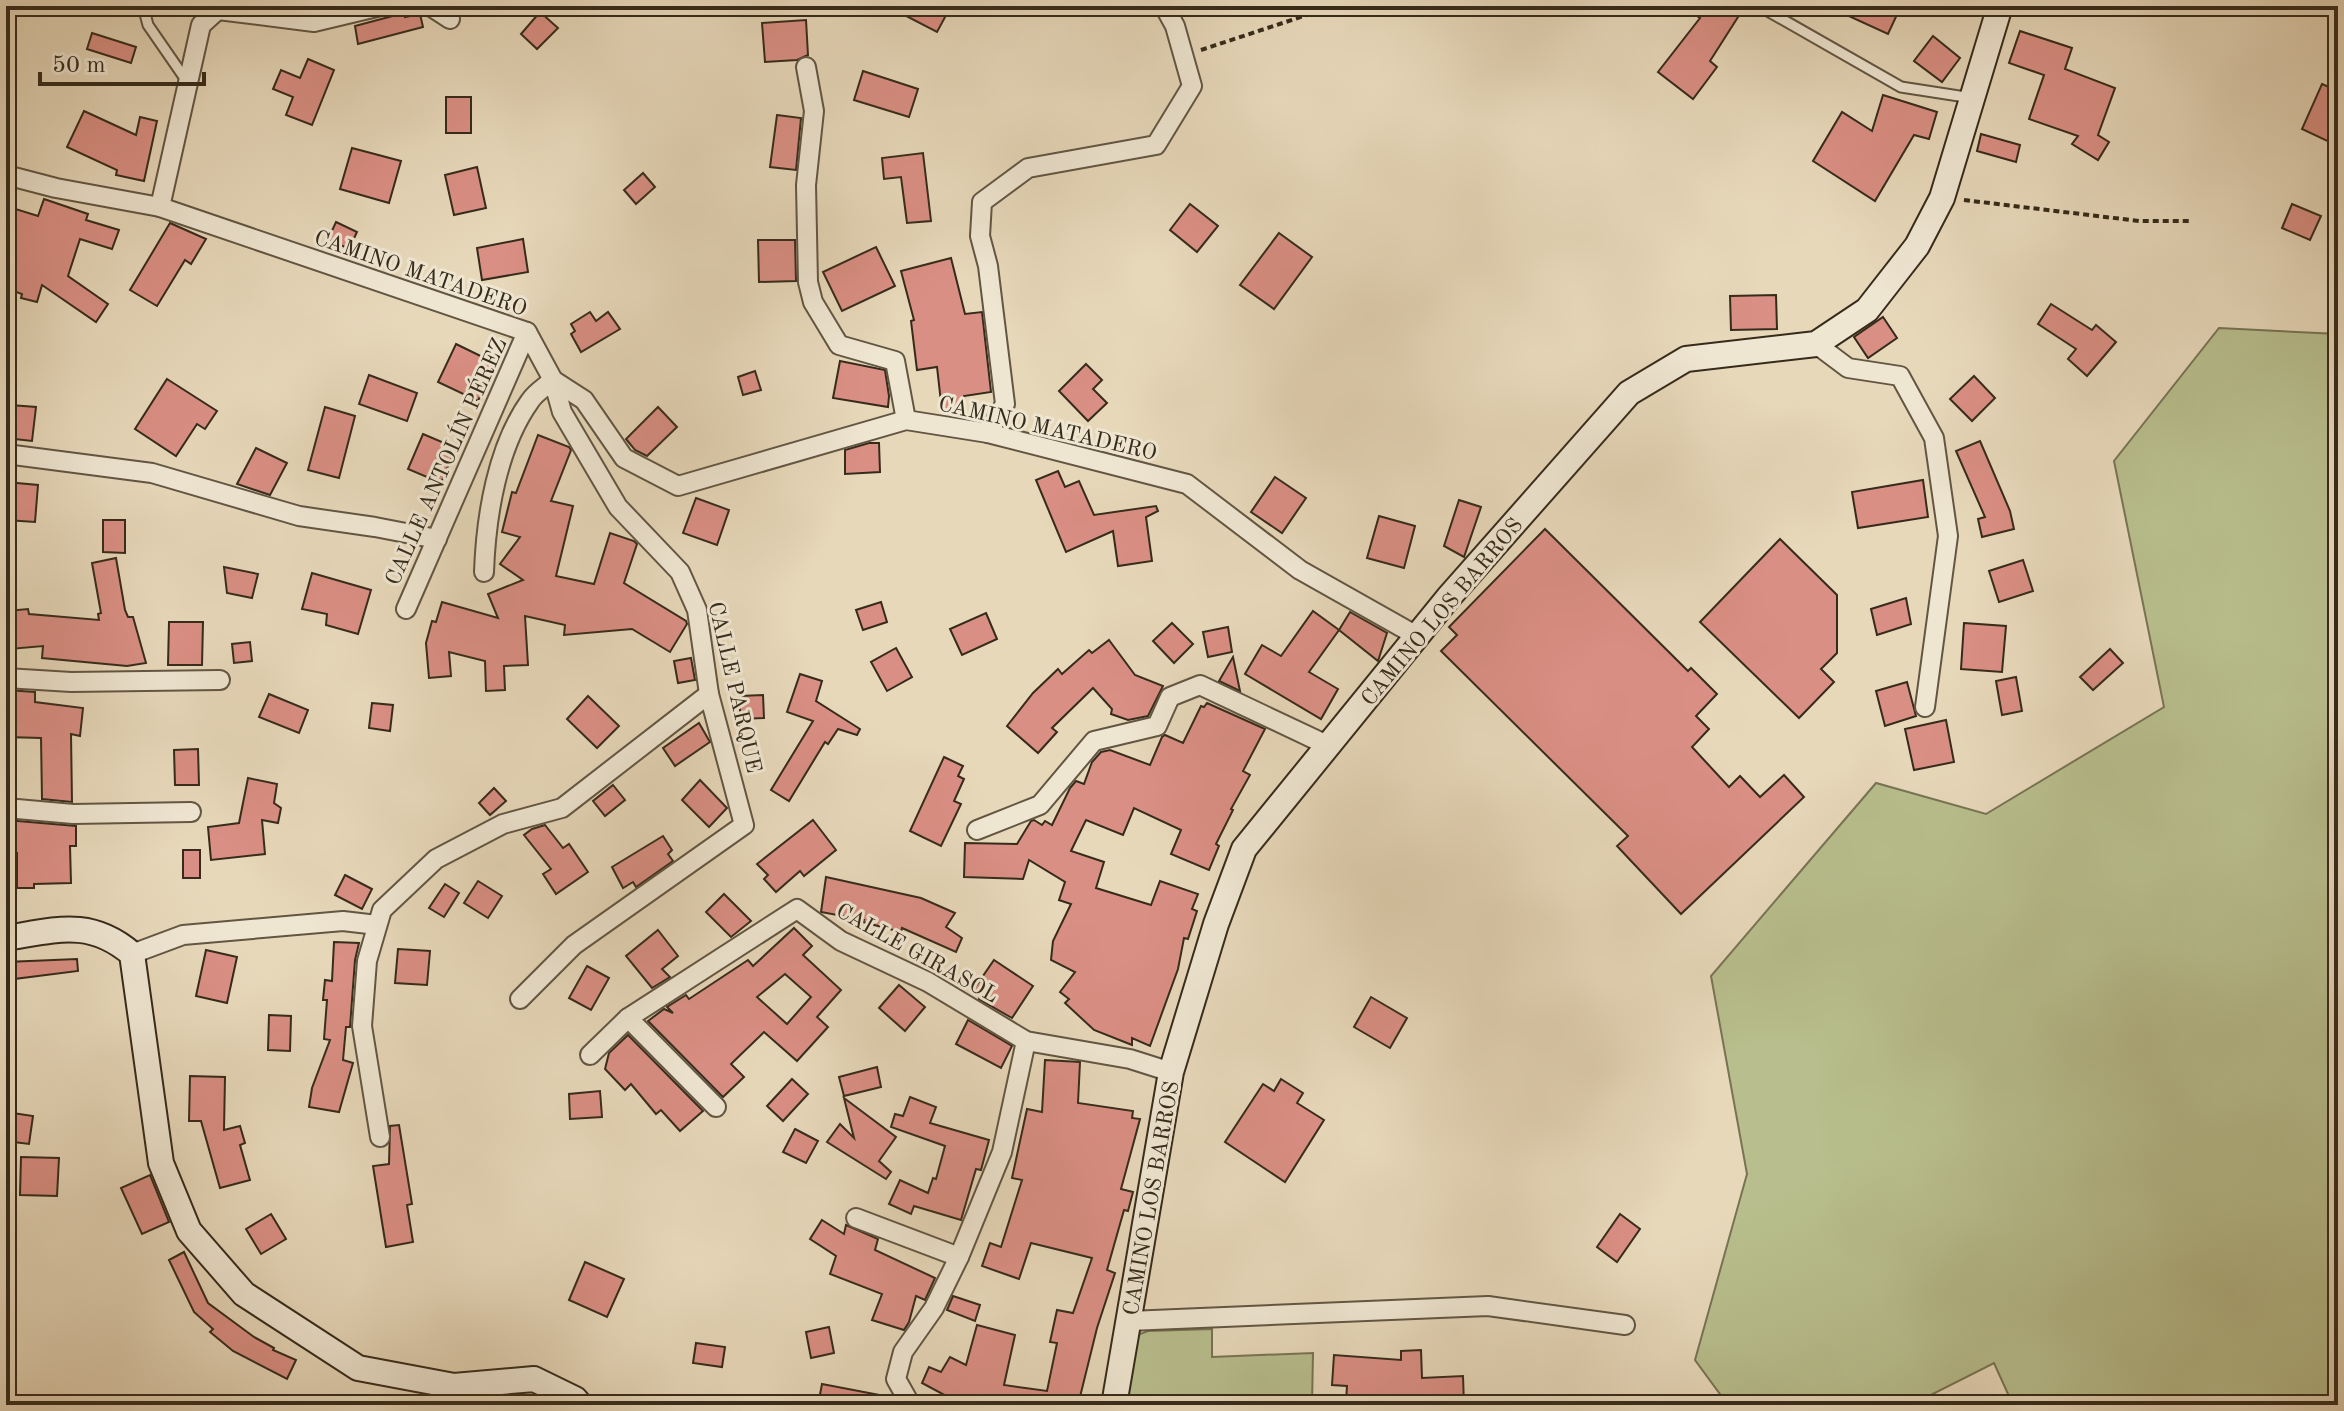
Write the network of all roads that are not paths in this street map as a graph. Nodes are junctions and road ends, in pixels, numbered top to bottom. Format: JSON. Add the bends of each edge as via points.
{"nodes":[{"id":1,"x":143,"y":6,"type":"edge"},
{"id":2,"x":381,"y":6,"type":"edge"},
{"id":3,"x":430,"y":6,"type":"edge"},
{"id":4,"x":1164,"y":6,"type":"edge"},
{"id":5,"x":1759,"y":6,"type":"edge"},
{"id":6,"x":2000,"y":6,"type":"edge"},
{"id":7,"x":220,"y":8,"type":"edge"},
{"id":8,"x":450,"y":19,"type":"dead end"},
{"id":9,"x":806,"y":67,"type":"dead end"},
{"id":10,"x":188,"y":83,"type":"junction"},
{"id":11,"x":1972,"y":98,"type":"junction"},
{"id":12,"x":6,"y":175,"type":"edge"},
{"id":13,"x":160,"y":207,"type":"junction"},
{"id":14,"x":527,"y":332,"type":"junction"},
{"id":15,"x":1816,"y":344,"type":"junction"},
{"id":16,"x":553,"y":380,"type":"junction"},
{"id":17,"x":906,"y":420,"type":"junction"},
{"id":18,"x":988,"y":433,"type":"junction"},
{"id":19,"x":6,"y":454,"type":"edge"},
{"id":20,"x":437,"y":539,"type":"junction"},
{"id":21,"x":484,"y":572,"type":"dead end"},
{"id":22,"x":406,"y":609,"type":"dead end"},
{"id":23,"x":1417,"y":636,"type":"junction"},
{"id":24,"x":6,"y":678,"type":"edge"},
{"id":25,"x":220,"y":680,"type":"dead end"},
{"id":26,"x":709,"y":694,"type":"junction"},
{"id":27,"x":1925,"y":707,"type":"dead end"},
{"id":28,"x":1329,"y":746,"type":"junction"},
{"id":29,"x":6,"y":808,"type":"edge"},
{"id":30,"x":191,"y":812,"type":"dead end"},
{"id":31,"x":977,"y":830,"type":"dead end"},
{"id":32,"x":377,"y":925,"type":"junction"},
{"id":33,"x":6,"y":938,"type":"edge"},
{"id":34,"x":132,"y":954,"type":"junction"},
{"id":35,"x":520,"y":999,"type":"dead end"},
{"id":36,"x":628,"y":1018,"type":"junction"},
{"id":37,"x":1026,"y":1041,"type":"junction"},
{"id":38,"x":590,"y":1055,"type":"dead end"},
{"id":39,"x":1171,"y":1072,"type":"junction"},
{"id":40,"x":716,"y":1107,"type":"dead end"},
{"id":41,"x":380,"y":1137,"type":"dead end"},
{"id":42,"x":856,"y":1218,"type":"dead end"},
{"id":43,"x":959,"y":1257,"type":"junction"},
{"id":44,"x":1129,"y":1321,"type":"junction"},
{"id":45,"x":1625,"y":1325,"type":"dead end"},
{"id":46,"x":580,"y":1405,"type":"edge"},
{"id":47,"x":913,"y":1405,"type":"edge"},
{"id":48,"x":1114,"y":1405,"type":"edge"}],
"edges":[{"from":1,"to":10,"type":"lane","via":[[148,25]]},
{"from":2,"to":7,"type":"street","via":[[314,22]]},
{"from":3,"to":8,"type":"street"},
{"from":4,"to":18,"type":"street","via":[[1192,86],[1156,145],[1028,168],[982,202],[980,236],[1005,404]]},
{"from":5,"to":11,"type":"lane","via":[[1901,87]]},
{"from":6,"to":11,"type":"street","name":"CAMINO LOS BARROS"},
{"from":7,"to":10,"type":"street","via":[[201,25]]},
{"from":9,"to":17,"type":"street","via":[[814,111],[806,185],[813,302],[839,345],[895,361]]},
{"from":10,"to":13,"type":"street"},
{"from":11,"to":15,"type":"street","name":"CAMINO LOS BARROS","via":[[1942,198],[1917,246],[1867,310]]},
{"from":12,"to":13,"type":"street","name":"CAMINO MATADERO"},
{"from":13,"to":14,"type":"street","name":"CAMINO MATADERO"},
{"from":14,"to":16,"type":"street","name":"CAMINO MATADERO"},
{"from":14,"to":20,"type":"street","name":"CALLE ANTOLÍN PÉREZ"},
{"from":15,"to":23,"type":"street","name":"CAMINO LOS BARROS","via":[[1686,359],[1629,393]]},
{"from":15,"to":27,"type":"street","via":[[1848,368],[1900,376],[1934,438],[1948,536]]},
{"from":16,"to":17,"type":"street","name":"CAMINO MATADERO","via":[[584,400],[624,458],[678,486]]},
{"from":16,"to":21,"type":"street","via":[[530,400],[505,450],[486,524]]},
{"from":16,"to":26,"type":"street","name":"CALLE PARQUE","via":[[562,412],[618,507],[680,572],[697,610]]},
{"from":17,"to":18,"type":"street","name":"CAMINO MATADERO"},
{"from":18,"to":23,"type":"street","name":"CAMINO MATADERO","via":[[1187,484],[1300,570]]},
{"from":19,"to":20,"type":"street","via":[[152,473],[299,516]]},
{"from":20,"to":22,"type":"street","name":"CALLE ANTOLÍN PÉREZ"},
{"from":23,"to":28,"type":"street","name":"CAMINO LOS BARROS"},
{"from":24,"to":25,"type":"street"},
{"from":26,"to":32,"type":"street","via":[[562,808],[503,824],[436,859],[382,910]]},
{"from":26,"to":35,"type":"street","name":"CALLE PARQUE","via":[[744,825],[574,945]]},
{"from":28,"to":31,"type":"street","via":[[1200,685],[1170,697],[1157,726],[1094,741],[1040,805]]},
{"from":28,"to":39,"type":"street","name":"CAMINO LOS BARROS","via":[[1244,849]]},
{"from":29,"to":30,"type":"street","via":[[73,814]]},
{"from":32,"to":34,"type":"street","via":[[343,921],[183,935]]},
{"from":32,"to":41,"type":"street","via":[[367,961],[362,1026]]},
{"from":33,"to":34,"type":"street","via":[[71,928],[99,932]]},
{"from":34,"to":46,"type":"street","via":[[161,1163],[189,1231],[244,1294],[358,1368],[454,1386],[534,1379]]},
{"from":36,"to":37,"type":"street","name":"CALLE GIRASOL","via":[[797,909],[841,941],[928,982]]},
{"from":36,"to":38,"type":"street","name":"CALLE GIRASOL"},
{"from":36,"to":40,"type":"street"},
{"from":37,"to":39,"type":"street","name":"CALLE GIRASOL","via":[[1130,1059]]},
{"from":37,"to":43,"type":"street","via":[[1002,1152]]},
{"from":39,"to":44,"type":"street","name":"CAMINO LOS BARROS"},
{"from":42,"to":43,"type":"street"},
{"from":43,"to":47,"type":"street","via":[[934,1308],[903,1352],[896,1379]]},
{"from":44,"to":45,"type":"street","via":[[1488,1306]]},
{"from":44,"to":48,"type":"street","name":"CAMINO LOS BARROS"}]}
